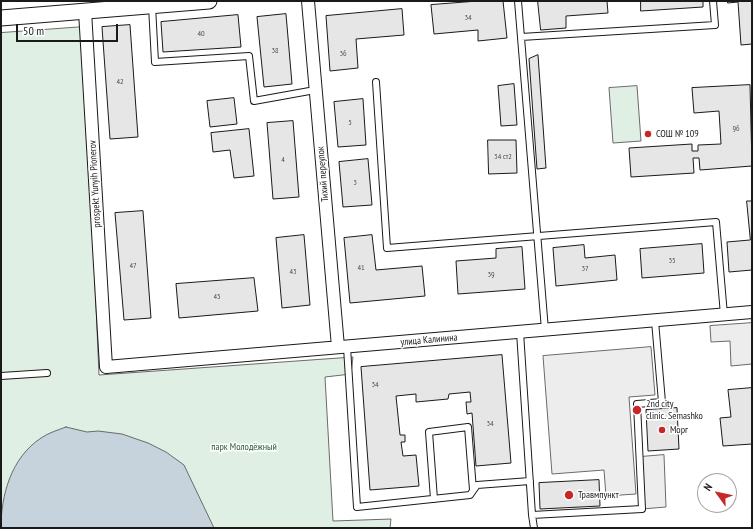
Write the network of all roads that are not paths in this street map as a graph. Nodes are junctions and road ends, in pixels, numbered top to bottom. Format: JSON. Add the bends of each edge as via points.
{"nodes":[{"id":1,"x":209,"y":1,"type":"edge"},
{"id":2,"x":308,"y":1,"type":"edge"},
{"id":3,"x":518,"y":1,"type":"edge"},
{"id":4,"x":713,"y":1,"type":"edge"},
{"id":5,"x":85,"y":6,"type":"edge"},
{"id":6,"x":152,"y":6,"type":"junction"},
{"id":7,"x":1,"y":18,"type":"edge"},
{"id":8,"x":521,"y":37,"type":"junction"},
{"id":9,"x":376,"y":82,"type":"dead end"},
{"id":10,"x":315,"y":90,"type":"junction"},
{"id":11,"x":536,"y":236,"type":"junction"},
{"id":12,"x":752,"y":312,"type":"edge"},
{"id":13,"x":724,"y":315,"type":"junction"},
{"id":14,"x":655,"y":321,"type":"junction"},
{"id":15,"x":545,"y":330,"type":"junction"},
{"id":16,"x":520,"y":332,"type":"junction"},
{"id":17,"x":342,"y":347,"type":"junction"},
{"id":18,"x":106,"y":367,"type":"joint"},
{"id":19,"x":47,"y":373,"type":"dead end"},
{"id":20,"x":1,"y":376,"type":"edge"},
{"id":21,"x":530,"y":481,"type":"junction"},
{"id":22,"x":473,"y":490,"type":"junction"},
{"id":23,"x":434,"y":498,"type":"junction"},
{"id":24,"x":532,"y":515,"type":"junction"},
{"id":25,"x":534,"y":528,"type":"edge"}],
"edges":[{"from":1,"to":6,"type":"street"},
{"from":2,"to":10,"type":"street","name":"Тихий переулок"},
{"from":3,"to":8,"type":"lane"},
{"from":4,"to":8,"type":"lane","via":[[715,25]]},
{"from":5,"to":6,"type":"street"},
{"from":5,"to":7,"type":"street"},
{"from":5,"to":18,"type":"street","name":"prospekt Yunyih Pionerov"},
{"from":6,"to":10,"type":"lane","via":[[155,62],[249,56],[254,101]]},
{"from":8,"to":11,"type":"lane"},
{"from":9,"to":11,"type":"lane","via":[[387,248]]},
{"from":10,"to":17,"type":"street","name":"Тихий переулок"},
{"from":11,"to":13,"type":"lane","via":[[716,222]]},
{"from":11,"to":15,"type":"lane"},
{"from":12,"to":13,"type":"street","name":"улица Калинина"},
{"from":13,"to":14,"type":"street","name":"улица Калинина"},
{"from":14,"to":15,"type":"street","name":"улица Калинина"},
{"from":14,"to":24,"type":"lane","via":[[662,402],[637,404],[642,509]]},
{"from":15,"to":16,"type":"street","name":"улица Калинина"},
{"from":16,"to":17,"type":"street","name":"улица Калинина"},
{"from":16,"to":21,"type":"lane"},
{"from":17,"to":18,"type":"street","name":"улица Калинина"},
{"from":17,"to":23,"type":"lane","via":[[357,507]]},
{"from":19,"to":20,"type":"lane"},
{"from":21,"to":22,"type":"lane","via":[[477,485]]},
{"from":21,"to":24,"type":"lane"},
{"from":22,"to":23,"type":"lane","via":[[470,495]]},
{"from":22,"to":23,"type":"lane","via":[[468,428],[429,432]]},
{"from":24,"to":25,"type":"lane"}]}
